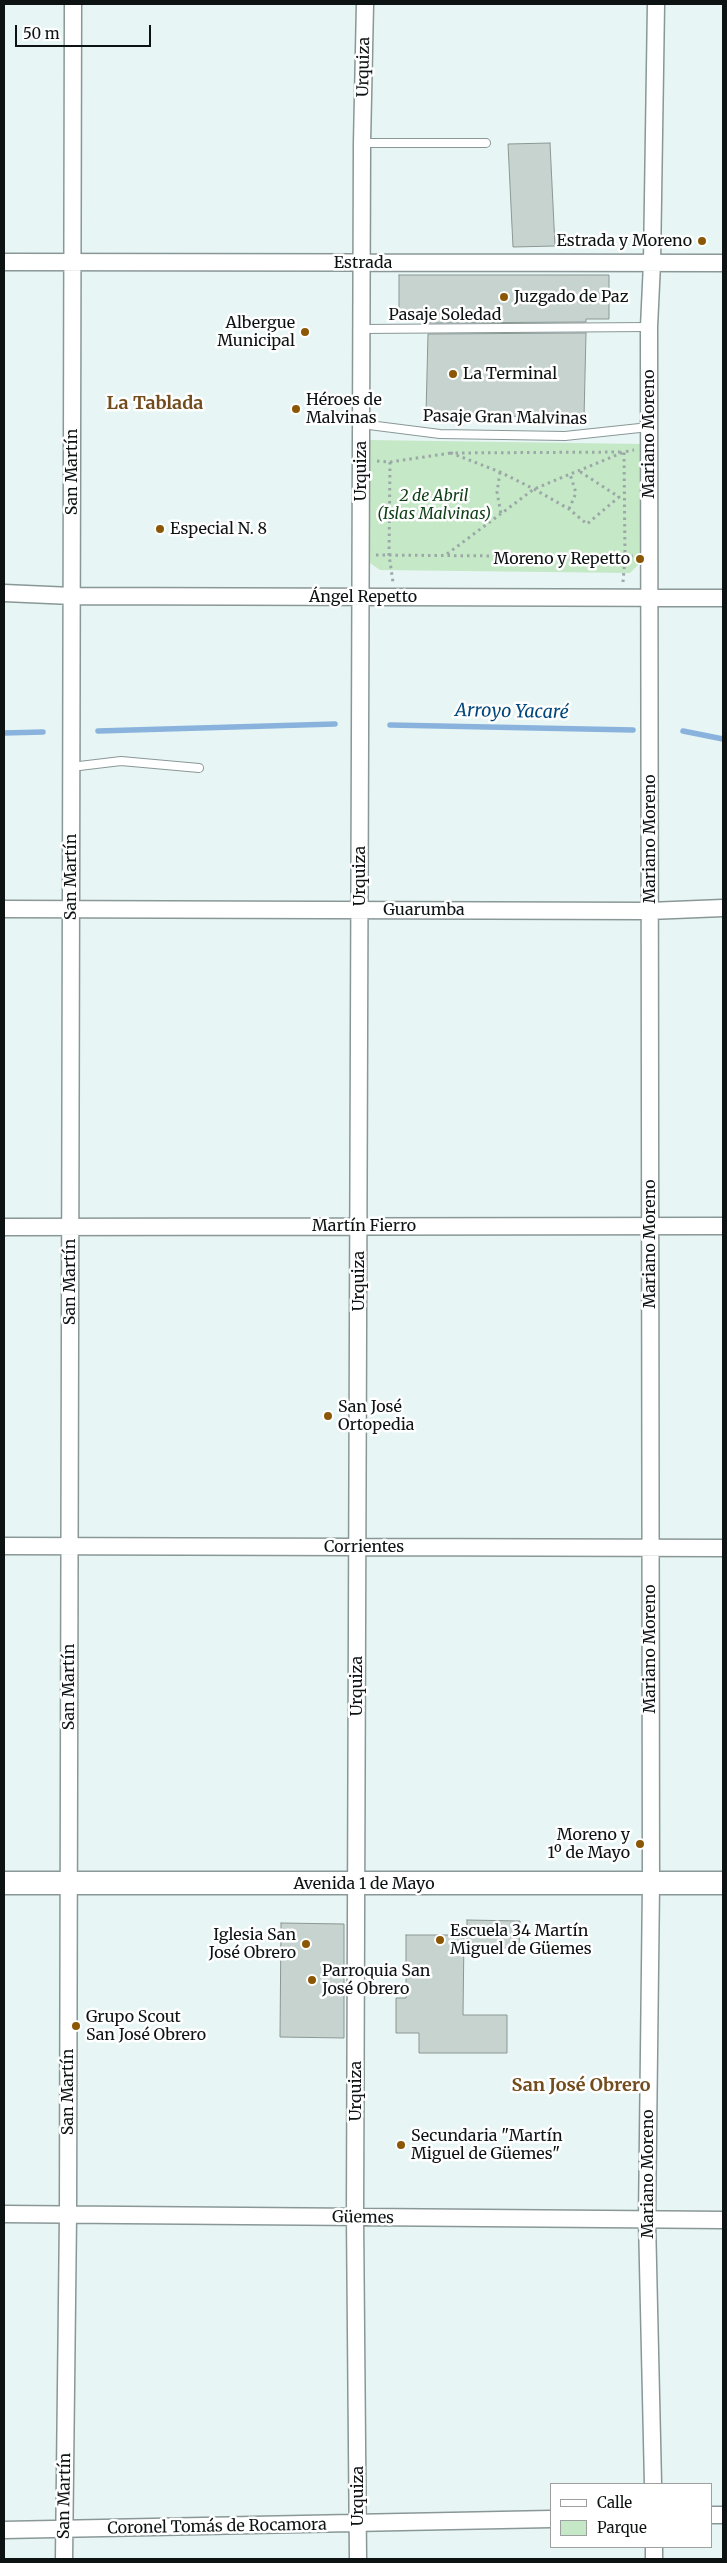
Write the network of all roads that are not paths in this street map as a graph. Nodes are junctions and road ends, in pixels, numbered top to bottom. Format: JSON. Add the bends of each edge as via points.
{"nodes":[{"id":1,"x":73,"y":4,"type":"edge"},
{"id":2,"x":366,"y":4,"type":"edge"},
{"id":3,"x":656,"y":4,"type":"edge"},
{"id":4,"x":362,"y":143,"type":"junction"},
{"id":5,"x":486,"y":143,"type":"dead end"},
{"id":6,"x":4,"y":262,"type":"edge"},
{"id":7,"x":73,"y":262,"type":"junction"},
{"id":8,"x":362,"y":262,"type":"junction"},
{"id":9,"x":652,"y":263,"type":"junction"},
{"id":10,"x":723,"y":263,"type":"edge"},
{"id":11,"x":649,"y":327,"type":"junction"},
{"id":12,"x":362,"y":329,"type":"junction"},
{"id":13,"x":361,"y":424,"type":"junction"},
{"id":14,"x":649,"y":427,"type":"junction"},
{"id":15,"x":4,"y":593,"type":"edge"},
{"id":16,"x":72,"y":596,"type":"junction"},
{"id":17,"x":361,"y":597,"type":"junction"},
{"id":18,"x":649,"y":598,"type":"junction"},
{"id":19,"x":723,"y":598,"type":"edge"},
{"id":20,"x":71,"y":767,"type":"junction"},
{"id":21,"x":200,"y":768,"type":"dead end"},
{"id":22,"x":723,"y":908,"type":"edge"},
{"id":23,"x":4,"y":909,"type":"edge"},
{"id":24,"x":71,"y":909,"type":"junction"},
{"id":25,"x":360,"y":910,"type":"junction"},
{"id":26,"x":649,"y":911,"type":"junction"},
{"id":27,"x":359,"y":1226,"type":"junction"},
{"id":28,"x":650,"y":1226,"type":"junction"},
{"id":29,"x":723,"y":1226,"type":"edge"},
{"id":30,"x":4,"y":1227,"type":"edge"},
{"id":31,"x":70,"y":1227,"type":"junction"},
{"id":32,"x":4,"y":1546,"type":"edge"},
{"id":33,"x":70,"y":1546,"type":"junction"},
{"id":34,"x":358,"y":1547,"type":"junction"},
{"id":35,"x":650,"y":1548,"type":"junction"},
{"id":36,"x":723,"y":1548,"type":"edge"},
{"id":37,"x":4,"y":1883,"type":"edge"},
{"id":38,"x":69,"y":1883,"type":"junction"},
{"id":39,"x":723,"y":1883,"type":"edge"},
{"id":40,"x":356,"y":1884,"type":"junction"},
{"id":41,"x":650,"y":1884,"type":"junction"},
{"id":42,"x":4,"y":2214,"type":"edge"},
{"id":43,"x":68,"y":2215,"type":"junction"},
{"id":44,"x":355,"y":2218,"type":"junction"},
{"id":45,"x":647,"y":2220,"type":"junction"},
{"id":46,"x":723,"y":2220,"type":"edge"},
{"id":47,"x":653,"y":2483,"type":"edge"},
{"id":48,"x":550,"y":2519,"type":"edge"},
{"id":49,"x":358,"y":2524,"type":"junction"},
{"id":50,"x":4,"y":2530,"type":"edge"},
{"id":51,"x":64,"y":2530,"type":"junction"},
{"id":52,"x":64,"y":2559,"type":"edge"},
{"id":53,"x":358,"y":2559,"type":"edge"}],
"edges":[{"from":1,"to":7,"type":"street","name":"San Martín"},
{"from":2,"to":4,"type":"street","name":"Urquiza"},
{"from":3,"to":9,"type":"street","name":"Mariano Moreno"},
{"from":4,"to":5,"type":"lane"},
{"from":4,"to":8,"type":"street","name":"Urquiza"},
{"from":6,"to":7,"type":"street","name":"Estrada"},
{"from":7,"to":8,"type":"street","name":"Estrada"},
{"from":7,"to":16,"type":"street","name":"San Martín"},
{"from":8,"to":9,"type":"street","name":"Estrada"},
{"from":8,"to":12,"type":"street","name":"Urquiza"},
{"from":9,"to":10,"type":"street","name":"Estrada"},
{"from":9,"to":11,"type":"street","name":"Mariano Moreno"},
{"from":11,"to":12,"type":"lane","name":"Pasaje Soledad"},
{"from":11,"to":14,"type":"street","name":"Mariano Moreno"},
{"from":12,"to":13,"type":"street","name":"Urquiza"},
{"from":13,"to":14,"type":"lane","name":"Pasaje Gran Malvinas","via":[[440,434],[575,436]]},
{"from":13,"to":17,"type":"street","name":"Urquiza"},
{"from":14,"to":18,"type":"street","name":"Mariano Moreno"},
{"from":15,"to":16,"type":"street","name":"Ángel Repetto"},
{"from":16,"to":17,"type":"street","name":"Ángel Repetto"},
{"from":16,"to":20,"type":"street","name":"San Martín"},
{"from":17,"to":18,"type":"street","name":"Ángel Repetto"},
{"from":17,"to":25,"type":"street","name":"Urquiza"},
{"from":18,"to":19,"type":"street","name":"Ángel Repetto"},
{"from":18,"to":26,"type":"street","name":"Mariano Moreno"},
{"from":20,"to":21,"type":"lane","via":[[121,761]]},
{"from":20,"to":24,"type":"street","name":"San Martín"},
{"from":22,"to":26,"type":"street","name":"Guarumba"},
{"from":23,"to":24,"type":"street","name":"Guarumba"},
{"from":24,"to":25,"type":"street","name":"Guarumba"},
{"from":24,"to":31,"type":"street","name":"San Martín"},
{"from":25,"to":26,"type":"street","name":"Guarumba"},
{"from":25,"to":27,"type":"street","name":"Urquiza"},
{"from":26,"to":28,"type":"street","name":"Mariano Moreno"},
{"from":27,"to":28,"type":"street","name":"Martín Fierro"},
{"from":27,"to":31,"type":"street","name":"Martín Fierro"},
{"from":27,"to":34,"type":"street","name":"Urquiza"},
{"from":28,"to":29,"type":"street","name":"Martín Fierro"},
{"from":28,"to":35,"type":"street","name":"Mariano Moreno"},
{"from":30,"to":31,"type":"street","name":"Martín Fierro"},
{"from":31,"to":33,"type":"street","name":"San Martín"},
{"from":32,"to":33,"type":"street","name":"Corrientes"},
{"from":33,"to":34,"type":"street","name":"Corrientes"},
{"from":33,"to":38,"type":"street","name":"San Martín"},
{"from":34,"to":35,"type":"street","name":"Corrientes"},
{"from":34,"to":40,"type":"street","name":"Urquiza"},
{"from":35,"to":36,"type":"street","name":"Corrientes"},
{"from":35,"to":41,"type":"street","name":"Mariano Moreno"},
{"from":37,"to":38,"type":"main road","name":"Avenida 1 de Mayo"},
{"from":38,"to":40,"type":"main road","name":"Avenida 1 de Mayo"},
{"from":38,"to":43,"type":"street","name":"San Martín"},
{"from":39,"to":41,"type":"main road","name":"Avenida 1 de Mayo"},
{"from":40,"to":41,"type":"main road","name":"Avenida 1 de Mayo"},
{"from":40,"to":44,"type":"street","name":"Urquiza"},
{"from":41,"to":45,"type":"street","name":"Mariano Moreno"},
{"from":42,"to":43,"type":"street","name":"Güemes"},
{"from":43,"to":44,"type":"street","name":"Güemes"},
{"from":43,"to":51,"type":"street","name":"San Martín"},
{"from":44,"to":45,"type":"street","name":"Güemes"},
{"from":44,"to":49,"type":"street","name":"Urquiza"},
{"from":45,"to":46,"type":"street","name":"Güemes"},
{"from":45,"to":47,"type":"street","name":"Mariano Moreno"},
{"from":48,"to":49,"type":"street","name":"Coronel Tomás de Rocamora"},
{"from":49,"to":51,"type":"street","name":"Coronel Tomás de Rocamora"},
{"from":49,"to":53,"type":"street","name":"Urquiza"},
{"from":50,"to":51,"type":"street","name":"Coronel Tomás de Rocamora"},
{"from":51,"to":52,"type":"street","name":"San Martín"}]}
